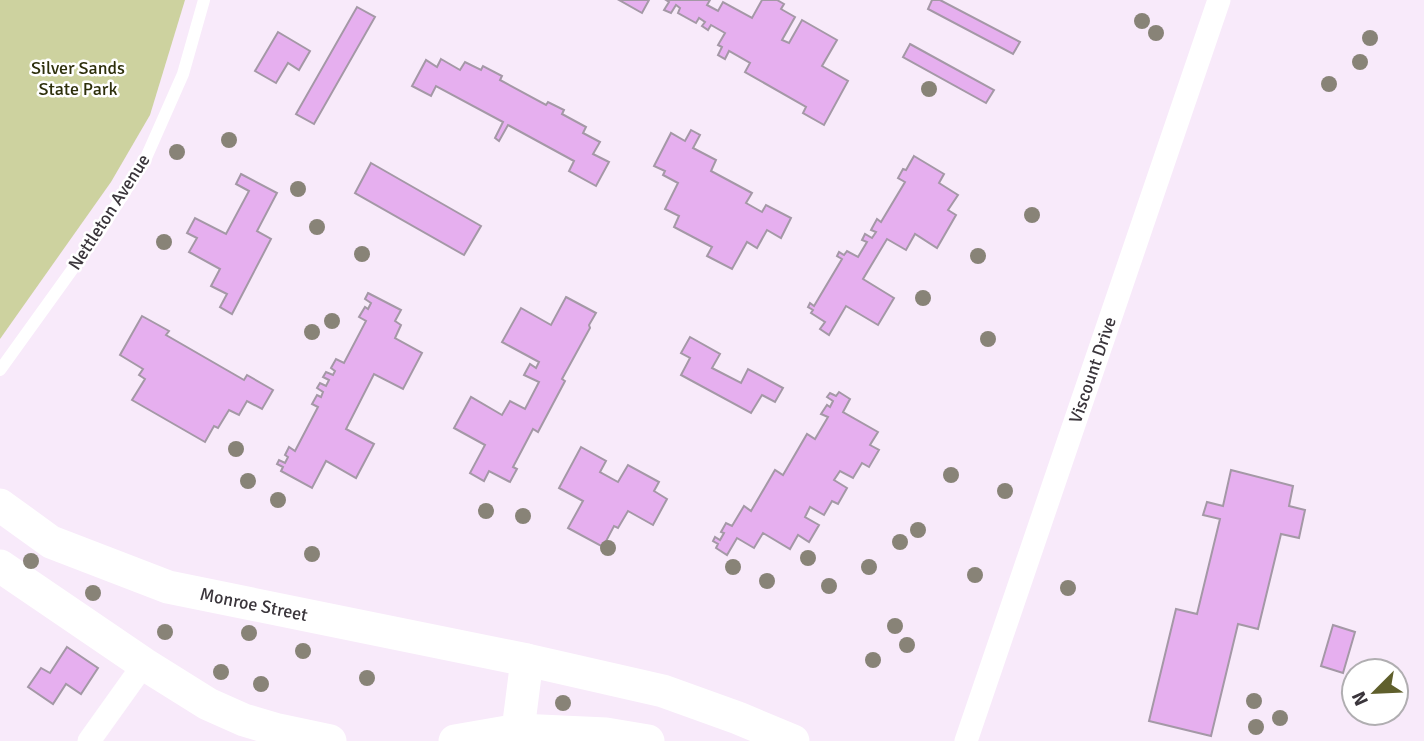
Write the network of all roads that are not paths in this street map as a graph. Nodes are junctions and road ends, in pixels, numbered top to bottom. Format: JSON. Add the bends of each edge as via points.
{"nodes":[{"id":1,"x":204,"y":0,"type":"edge"},
{"id":2,"x":1219,"y":0,"type":"edge"},
{"id":3,"x":0,"y":370,"type":"edge"},
{"id":4,"x":0,"y":505,"type":"edge"},
{"id":5,"x":0,"y":566,"type":"edge"},
{"id":6,"x":527,"y":660,"type":"junction"},
{"id":7,"x":144,"y":664,"type":"junction"},
{"id":8,"x":518,"y":730,"type":"junction"},
{"id":9,"x":606,"y":738,"type":"edge"},
{"id":10,"x":89,"y":741,"type":"edge"},
{"id":11,"x":330,"y":741,"type":"edge"},
{"id":12,"x":455,"y":741,"type":"edge"},
{"id":13,"x":648,"y":741,"type":"edge"},
{"id":14,"x":793,"y":741,"type":"edge"},
{"id":15,"x":966,"y":741,"type":"edge"}],
"edges":[{"from":1,"to":3,"type":"lane","name":"Nettleton Avenue","via":[[183,74],[145,160]]},
{"from":2,"to":15,"type":"street","name":"Viscount Drive"},
{"from":4,"to":6,"type":"street","name":"Monroe Street","via":[[51,541],[168,587]]},
{"from":5,"to":7,"type":"street"},
{"from":6,"to":8,"type":"street"},
{"from":6,"to":14,"type":"street","name":"Monroe Street","via":[[663,691]]},
{"from":7,"to":10,"type":"street"},
{"from":7,"to":11,"type":"street","via":[[208,704],[244,720]]},
{"from":8,"to":9,"type":"street"},
{"from":8,"to":12,"type":"street"},
{"from":9,"to":13,"type":"street"}]}
